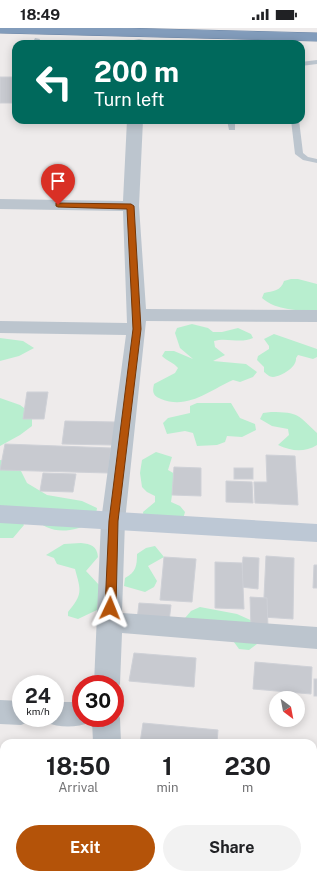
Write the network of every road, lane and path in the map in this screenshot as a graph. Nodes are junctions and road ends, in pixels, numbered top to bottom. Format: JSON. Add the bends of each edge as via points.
{"nodes":[{"id":1,"x":0,"y":29,"type":"edge"},
{"id":2,"x":55,"y":29,"type":"edge"},
{"id":3,"x":317,"y":37,"type":"edge"},
{"id":4,"x":0,"y":38,"type":"edge"},
{"id":5,"x":24,"y":40,"type":"edge"},
{"id":6,"x":305,"y":46,"type":"edge"},
{"id":7,"x":317,"y":46,"type":"edge"},
{"id":8,"x":317,"y":62,"type":"edge"},
{"id":9,"x":305,"y":64,"type":"edge"},
{"id":10,"x":135,"y":124,"type":"edge"},
{"id":11,"x":232,"y":124,"type":"edge"},
{"id":12,"x":295,"y":124,"type":"edge"},
{"id":13,"x":232,"y":128,"type":"dead end"},
{"id":14,"x":317,"y":161,"type":"edge"},
{"id":15,"x":0,"y":204,"type":"edge"},
{"id":16,"x":131,"y":206,"type":"junction"},
{"id":17,"x":317,"y":316,"type":"edge"},
{"id":18,"x":137,"y":322,"type":"junction"},
{"id":19,"x":0,"y":327,"type":"edge"},
{"id":20,"x":0,"y":514,"type":"edge"},
{"id":21,"x":113,"y":521,"type":"junction"},
{"id":22,"x":317,"y":533,"type":"edge"},
{"id":23,"x":110,"y":622,"type":"junction"},
{"id":24,"x":317,"y":638,"type":"edge"},
{"id":25,"x":107,"y":675,"type":"edge"},
{"id":26,"x":0,"y":712,"type":"edge"},
{"id":27,"x":12,"y":713,"type":"edge"},
{"id":28,"x":106,"y":727,"type":"edge"},
{"id":29,"x":106,"y":739,"type":"edge"}],
"edges":[{"from":1,"to":2,"type":"highway"},
{"from":2,"to":3,"type":"highway"},
{"from":4,"to":5,"type":"highway"},
{"from":6,"to":7,"type":"highway"},
{"from":8,"to":9,"type":"lane"},
{"from":10,"to":16,"type":"street"},
{"from":11,"to":13,"type":"lane"},
{"from":12,"to":14,"type":"lane","via":[[300,156]]},
{"from":15,"to":16,"type":"street"},
{"from":16,"to":18,"type":"street"},
{"from":17,"to":18,"type":"street"},
{"from":18,"to":19,"type":"street"},
{"from":18,"to":21,"type":"street"},
{"from":20,"to":21,"type":"street"},
{"from":21,"to":22,"type":"street"},
{"from":21,"to":23,"type":"street"},
{"from":23,"to":24,"type":"street"},
{"from":23,"to":25,"type":"street"},
{"from":26,"to":27,"type":"street"},
{"from":28,"to":29,"type":"street"}]}
